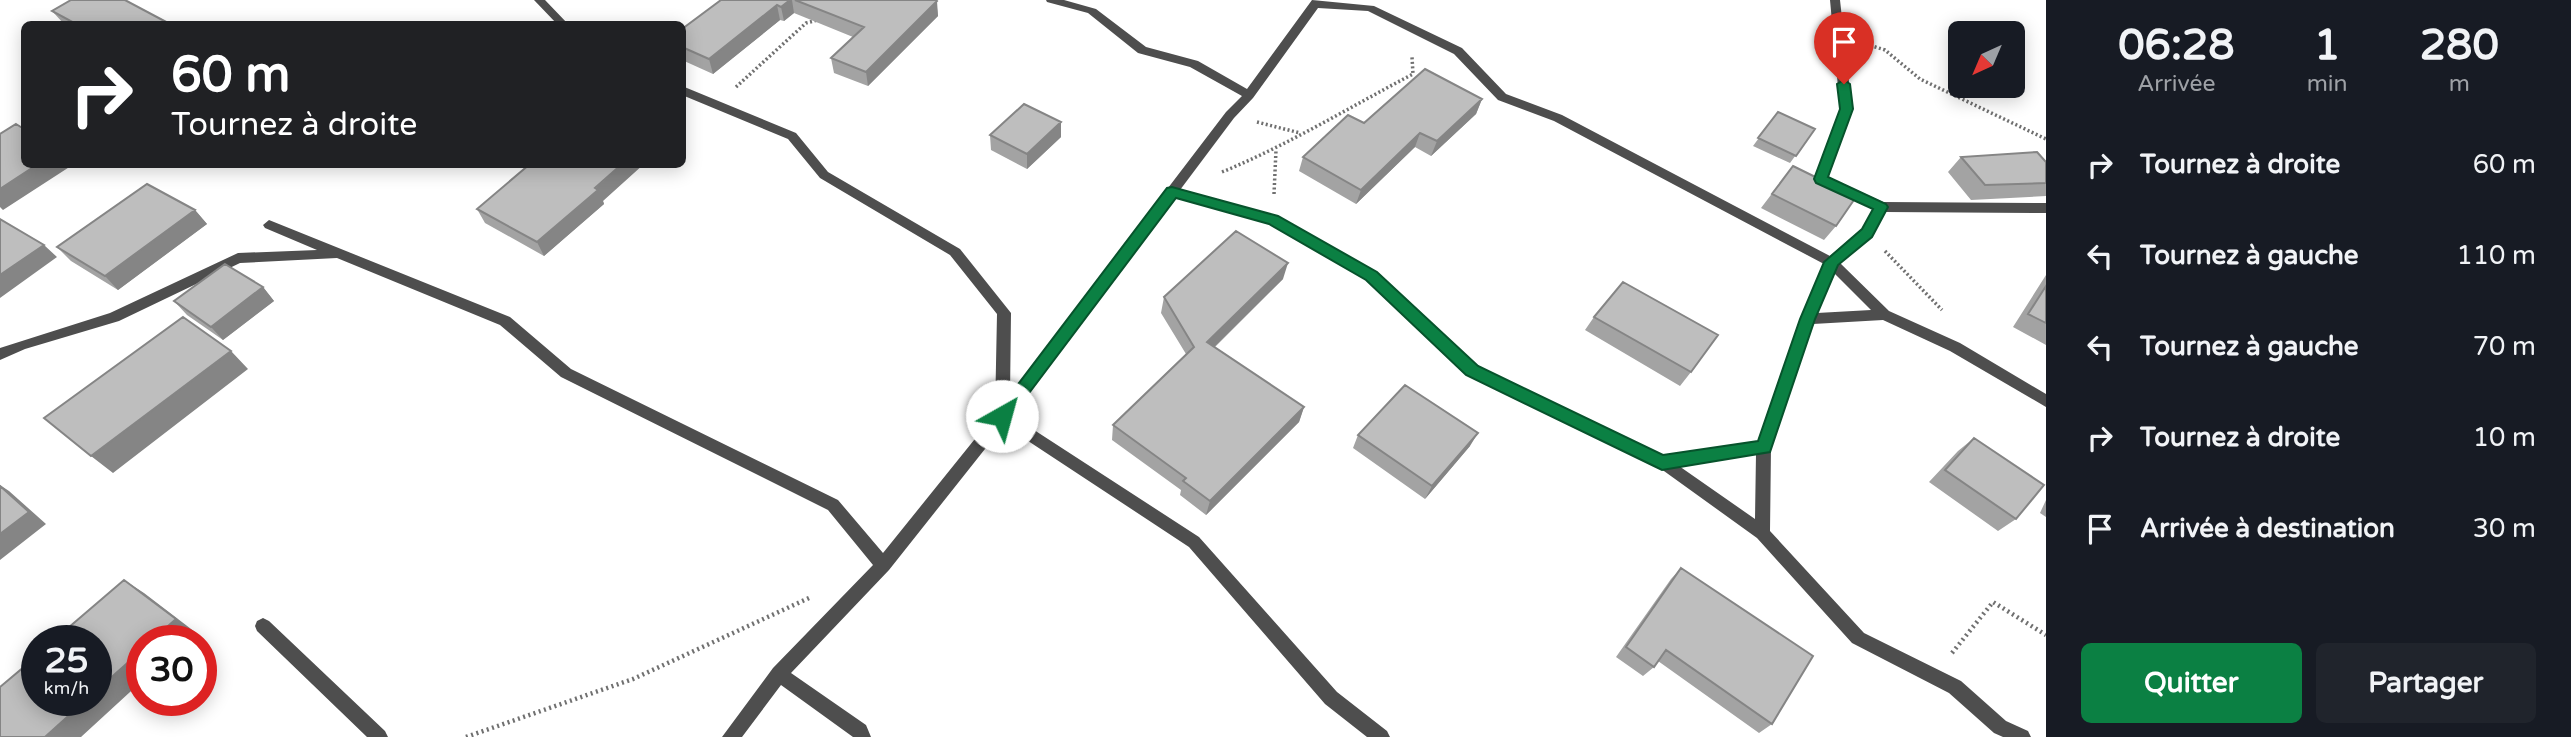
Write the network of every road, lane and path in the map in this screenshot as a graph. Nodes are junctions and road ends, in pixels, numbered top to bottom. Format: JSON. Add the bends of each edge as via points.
{"nodes":[{"id":1,"x":539,"y":0,"type":"edge"},
{"id":2,"x":1051,"y":0,"type":"edge"},
{"id":3,"x":1835,"y":0,"type":"edge"},
{"id":4,"x":1317,"y":2,"type":"edge"},
{"id":5,"x":829,"y":17,"type":"edge"},
{"id":6,"x":560,"y":21,"type":"edge"},
{"id":7,"x":1408,"y":25,"type":"junction"},
{"id":8,"x":1839,"y":35,"type":"junction"},
{"id":9,"x":686,"y":92,"type":"edge"},
{"id":10,"x":1250,"y":95,"type":"junction"},
{"id":11,"x":720,"y":106,"type":"junction"},
{"id":12,"x":1230,"y":115,"type":"junction"},
{"id":13,"x":1301,"y":133,"type":"junction"},
{"id":14,"x":2046,"y":139,"type":"edge"},
{"id":15,"x":1276,"y":150,"type":"junction"},
{"id":16,"x":1219,"y":173,"type":"dead end"},
{"id":17,"x":1172,"y":192,"type":"junction"},
{"id":18,"x":1881,"y":207,"type":"junction"},
{"id":19,"x":2046,"y":208,"type":"edge"},
{"id":20,"x":1273,"y":220,"type":"junction"},
{"id":21,"x":269,"y":225,"type":"dead end"},
{"id":22,"x":1867,"y":233,"type":"junction"},
{"id":23,"x":338,"y":254,"type":"junction"},
{"id":24,"x":1832,"y":262,"type":"junction"},
{"id":25,"x":1884,"y":315,"type":"junction"},
{"id":26,"x":1808,"y":319,"type":"junction"},
{"id":27,"x":1955,"y":347,"type":"junction"},
{"id":28,"x":0,"y":354,"type":"edge"},
{"id":29,"x":2046,"y":401,"type":"edge"},
{"id":30,"x":1002,"y":416,"type":"junction"},
{"id":31,"x":1764,"y":447,"type":"junction"},
{"id":32,"x":1662,"y":462,"type":"junction"},
{"id":33,"x":1762,"y":533,"type":"junction"},
{"id":34,"x":883,"y":565,"type":"junction"},
{"id":35,"x":821,"y":593,"type":"dead end"},
{"id":36,"x":262,"y":626,"type":"dead end"},
{"id":37,"x":2046,"y":635,"type":"edge"},
{"id":38,"x":779,"y":674,"type":"junction"},
{"id":39,"x":1955,"y":687,"type":"junction"},
{"id":40,"x":379,"y":737,"type":"edge"},
{"id":41,"x":466,"y":737,"type":"edge"},
{"id":42,"x":731,"y":737,"type":"edge"},
{"id":43,"x":862,"y":737,"type":"edge"},
{"id":44,"x":1381,"y":737,"type":"edge"},
{"id":45,"x":2022,"y":737,"type":"edge"}],
"edges":[{"from":1,"to":6,"type":"street"},
{"from":2,"to":10,"type":"street","via":[[1092,11],[1142,50],[1194,64]]},
{"from":3,"to":8,"type":"street"},
{"from":4,"to":7,"type":"street","via":[[1370,8]]},
{"from":4,"to":10,"type":"street"},
{"from":5,"to":11,"type":"path","via":[[806,23],[744,77]]},
{"from":7,"to":13,"type":"path","via":[[1413,74]]},
{"from":7,"to":24,"type":"street","via":[[1458,51],[1502,97],[1558,118]]},
{"from":8,"to":14,"type":"path","via":[[1885,50],[1920,79]]},
{"from":8,"to":18,"type":"street","via":[[1846,109],[1821,179]]},
{"from":9,"to":11,"type":"street"},
{"from":10,"to":12,"type":"street"},
{"from":11,"to":30,"type":"street","via":[[792,136],[824,175],[955,252],[1004,313]]},
{"from":12,"to":13,"type":"path"},
{"from":12,"to":17,"type":"street"},
{"from":13,"to":15,"type":"path"},
{"from":15,"to":16,"type":"path"},
{"from":15,"to":20,"type":"path"},
{"from":17,"to":20,"type":"street"},
{"from":17,"to":30,"type":"street"},
{"from":18,"to":19,"type":"street"},
{"from":18,"to":22,"type":"street"},
{"from":20,"to":32,"type":"street","via":[[1371,276],[1472,371]]},
{"from":21,"to":23,"type":"street"},
{"from":22,"to":24,"type":"street"},
{"from":22,"to":27,"type":"path","via":[[1941,309]]},
{"from":23,"to":28,"type":"street","via":[[238,258],[114,317]]},
{"from":23,"to":34,"type":"street","via":[[505,321],[566,373],[833,505]]},
{"from":24,"to":25,"type":"street"},
{"from":24,"to":26,"type":"street"},
{"from":25,"to":26,"type":"street"},
{"from":25,"to":27,"type":"street"},
{"from":26,"to":31,"type":"street"},
{"from":27,"to":29,"type":"street"},
{"from":30,"to":34,"type":"street"},
{"from":30,"to":44,"type":"street","via":[[1194,542],[1331,698]]},
{"from":31,"to":32,"type":"street"},
{"from":31,"to":33,"type":"street"},
{"from":32,"to":33,"type":"street"},
{"from":33,"to":39,"type":"street","via":[[1858,638]]},
{"from":34,"to":38,"type":"street"},
{"from":35,"to":41,"type":"path","via":[[633,679]]},
{"from":36,"to":40,"type":"street"},
{"from":37,"to":39,"type":"path","via":[[1993,602],[1949,657]]},
{"from":38,"to":42,"type":"street"},
{"from":38,"to":43,"type":"street","via":[[860,731]]},
{"from":39,"to":45,"type":"street","via":[[2000,727]]}]}
